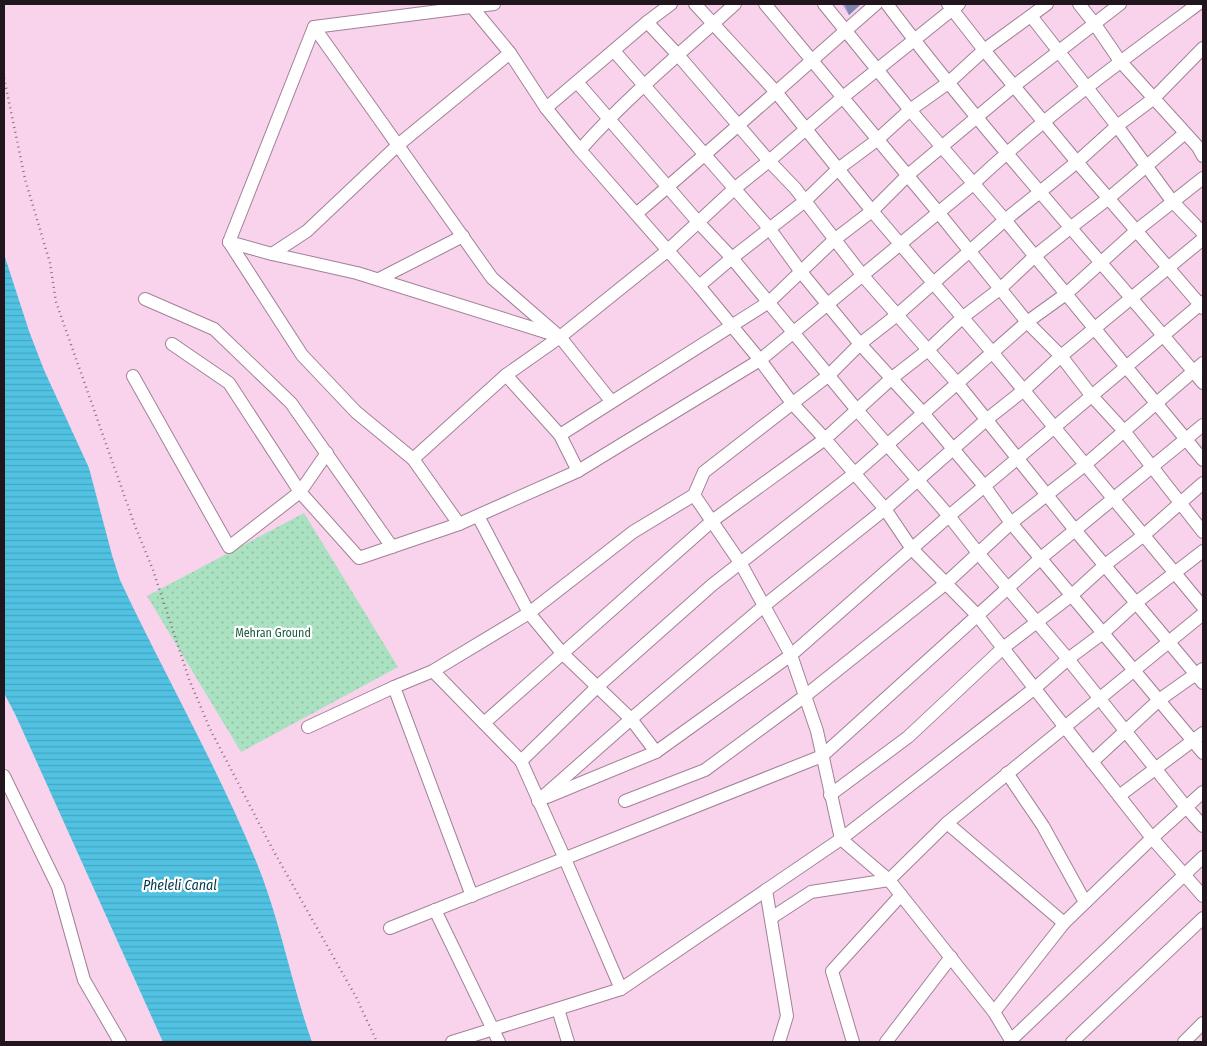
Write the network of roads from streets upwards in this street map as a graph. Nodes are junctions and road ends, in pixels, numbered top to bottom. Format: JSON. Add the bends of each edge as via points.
{"nodes":[{"id":1,"x":494,"y":4,"type":"edge"},
{"id":2,"x":671,"y":4,"type":"edge"},
{"id":3,"x":695,"y":4,"type":"edge"},
{"id":4,"x":734,"y":4,"type":"edge"},
{"id":5,"x":765,"y":4,"type":"edge"},
{"id":6,"x":824,"y":4,"type":"edge"},
{"id":7,"x":876,"y":4,"type":"edge"},
{"id":8,"x":888,"y":4,"type":"edge"},
{"id":9,"x":1047,"y":4,"type":"edge"},
{"id":10,"x":1079,"y":4,"type":"edge"},
{"id":11,"x":1120,"y":4,"type":"edge"},
{"id":12,"x":1198,"y":4,"type":"edge"},
{"id":13,"x":953,"y":5,"type":"edge"},
{"id":14,"x":472,"y":7,"type":"junction"},
{"id":15,"x":1031,"y":16,"type":"junction"},
{"id":16,"x":648,"y":22,"type":"junction"},
{"id":17,"x":714,"y":23,"type":"junction"},
{"id":18,"x":1094,"y":23,"type":"junction"},
{"id":19,"x":314,"y":27,"type":"junction"},
{"id":20,"x":846,"y":30,"type":"junction"},
{"id":21,"x":914,"y":39,"type":"junction"},
{"id":22,"x":1203,"y":48,"type":"edge"},
{"id":23,"x":614,"y":50,"type":"junction"},
{"id":24,"x":984,"y":50,"type":"junction"},
{"id":25,"x":1057,"y":51,"type":"junction"},
{"id":26,"x":510,"y":53,"type":"junction"},
{"id":27,"x":678,"y":54,"type":"junction"},
{"id":28,"x":811,"y":60,"type":"junction"},
{"id":29,"x":1120,"y":61,"type":"junction"},
{"id":30,"x":878,"y":70,"type":"junction"},
{"id":31,"x":577,"y":82,"type":"junction"},
{"id":32,"x":948,"y":83,"type":"junction"},
{"id":33,"x":644,"y":84,"type":"junction"},
{"id":34,"x":1014,"y":86,"type":"junction"},
{"id":35,"x":1086,"y":89,"type":"junction"},
{"id":36,"x":776,"y":92,"type":"junction"},
{"id":37,"x":843,"y":97,"type":"junction"},
{"id":38,"x":1153,"y":99,"type":"junction"},
{"id":39,"x":546,"y":108,"type":"junction"},
{"id":40,"x":910,"y":110,"type":"junction"},
{"id":41,"x":608,"y":118,"type":"junction"},
{"id":42,"x":977,"y":118,"type":"junction"},
{"id":43,"x":1044,"y":122,"type":"junction"},
{"id":44,"x":739,"y":126,"type":"junction"},
{"id":45,"x":1117,"y":126,"type":"junction"},
{"id":46,"x":806,"y":129,"type":"junction"},
{"id":47,"x":1184,"y":134,"type":"junction"},
{"id":48,"x":877,"y":140,"type":"junction"},
{"id":49,"x":398,"y":145,"type":"junction"},
{"id":50,"x":942,"y":147,"type":"junction"},
{"id":51,"x":1202,"y":149,"type":"edge"},
{"id":52,"x":580,"y":150,"type":"junction"},
{"id":53,"x":1006,"y":152,"type":"junction"},
{"id":54,"x":705,"y":154,"type":"junction"},
{"id":55,"x":769,"y":161,"type":"junction"},
{"id":56,"x":1077,"y":162,"type":"junction"},
{"id":57,"x":1146,"y":166,"type":"junction"},
{"id":58,"x":838,"y":170,"type":"junction"},
{"id":59,"x":908,"y":175,"type":"junction"},
{"id":60,"x":1203,"y":178,"type":"edge"},
{"id":61,"x":973,"y":184,"type":"junction"},
{"id":62,"x":669,"y":186,"type":"junction"},
{"id":63,"x":734,"y":189,"type":"junction"},
{"id":64,"x":1040,"y":191,"type":"junction"},
{"id":65,"x":1109,"y":198,"type":"junction"},
{"id":66,"x":805,"y":201,"type":"junction"},
{"id":67,"x":1172,"y":201,"type":"junction"},
{"id":68,"x":872,"y":211,"type":"junction"},
{"id":69,"x":938,"y":212,"type":"junction"},
{"id":70,"x":636,"y":214,"type":"junction"},
{"id":71,"x":1005,"y":220,"type":"junction"},
{"id":72,"x":698,"y":222,"type":"junction"},
{"id":73,"x":769,"y":228,"type":"junction"},
{"id":74,"x":1070,"y":228,"type":"junction"},
{"id":75,"x":1137,"y":230,"type":"junction"},
{"id":76,"x":1203,"y":233,"type":"edge"},
{"id":77,"x":463,"y":236,"type":"junction"},
{"id":78,"x":1203,"y":238,"type":"edge"},
{"id":79,"x":834,"y":240,"type":"junction"},
{"id":80,"x":229,"y":242,"type":"junction"},
{"id":81,"x":900,"y":243,"type":"junction"},
{"id":82,"x":667,"y":251,"type":"junction"},
{"id":83,"x":969,"y":251,"type":"junction"},
{"id":84,"x":272,"y":254,"type":"junction"},
{"id":85,"x":1034,"y":256,"type":"junction"},
{"id":86,"x":732,"y":258,"type":"junction"},
{"id":87,"x":1101,"y":264,"type":"junction"},
{"id":88,"x":1167,"y":267,"type":"junction"},
{"id":89,"x":801,"y":272,"type":"junction"},
{"id":90,"x":863,"y":276,"type":"junction"},
{"id":91,"x":379,"y":279,"type":"junction"},
{"id":92,"x":932,"y":283,"type":"junction"},
{"id":93,"x":699,"y":286,"type":"junction"},
{"id":94,"x":1001,"y":288,"type":"junction"},
{"id":95,"x":1066,"y":294,"type":"junction"},
{"id":96,"x":1131,"y":298,"type":"junction"},
{"id":97,"x":145,"y":299,"type":"dead end"},
{"id":98,"x":769,"y":302,"type":"junction"},
{"id":99,"x":828,"y":305,"type":"junction"},
{"id":100,"x":1202,"y":305,"type":"edge"},
{"id":101,"x":897,"y":314,"type":"junction"},
{"id":102,"x":963,"y":317,"type":"junction"},
{"id":103,"x":1027,"y":322,"type":"junction"},
{"id":104,"x":731,"y":327,"type":"junction"},
{"id":105,"x":1095,"y":329,"type":"junction"},
{"id":106,"x":795,"y":333,"type":"junction"},
{"id":107,"x":1164,"y":334,"type":"junction"},
{"id":108,"x":560,"y":337,"type":"junction"},
{"id":109,"x":172,"y":344,"type":"dead end"},
{"id":110,"x":860,"y":344,"type":"junction"},
{"id":111,"x":928,"y":350,"type":"junction"},
{"id":112,"x":992,"y":352,"type":"junction"},
{"id":113,"x":1061,"y":356,"type":"junction"},
{"id":114,"x":760,"y":360,"type":"junction"},
{"id":115,"x":1126,"y":367,"type":"junction"},
{"id":116,"x":1198,"y":367,"type":"edge"},
{"id":117,"x":506,"y":375,"type":"junction"},
{"id":118,"x":829,"y":375,"type":"junction"},
{"id":119,"x":133,"y":376,"type":"dead end"},
{"id":120,"x":892,"y":378,"type":"junction"},
{"id":121,"x":956,"y":383,"type":"junction"},
{"id":122,"x":1203,"y":383,"type":"edge"},
{"id":123,"x":1024,"y":390,"type":"junction"},
{"id":124,"x":1091,"y":395,"type":"junction"},
{"id":125,"x":611,"y":401,"type":"junction"},
{"id":126,"x":1157,"y":402,"type":"junction"},
{"id":127,"x":792,"y":403,"type":"junction"},
{"id":128,"x":857,"y":410,"type":"junction"},
{"id":129,"x":923,"y":413,"type":"junction"},
{"id":130,"x":986,"y":420,"type":"junction"},
{"id":131,"x":1203,"y":426,"type":"edge"},
{"id":132,"x":1054,"y":428,"type":"junction"},
{"id":133,"x":1124,"y":431,"type":"junction"},
{"id":134,"x":560,"y":435,"type":"junction"},
{"id":135,"x":825,"y":439,"type":"junction"},
{"id":136,"x":1186,"y":440,"type":"junction"},
{"id":137,"x":888,"y":444,"type":"junction"},
{"id":138,"x":952,"y":449,"type":"junction"},
{"id":139,"x":326,"y":453,"type":"junction"},
{"id":140,"x":413,"y":459,"type":"junction"},
{"id":141,"x":1019,"y":459,"type":"junction"},
{"id":142,"x":1203,"y":460,"type":"edge"},
{"id":143,"x":1086,"y":464,"type":"junction"},
{"id":144,"x":1152,"y":468,"type":"junction"},
{"id":145,"x":578,"y":472,"type":"junction"},
{"id":146,"x":855,"y":473,"type":"junction"},
{"id":147,"x":918,"y":480,"type":"junction"},
{"id":148,"x":1203,"y":483,"type":"edge"},
{"id":149,"x":985,"y":486,"type":"junction"},
{"id":150,"x":300,"y":492,"type":"junction"},
{"id":151,"x":1047,"y":494,"type":"junction"},
{"id":152,"x":694,"y":495,"type":"junction"},
{"id":153,"x":1114,"y":499,"type":"junction"},
{"id":154,"x":1180,"y":502,"type":"junction"},
{"id":155,"x":885,"y":509,"type":"junction"},
{"id":156,"x":478,"y":516,"type":"junction"},
{"id":157,"x":949,"y":516,"type":"junction"},
{"id":158,"x":712,"y":522,"type":"junction"},
{"id":159,"x":1011,"y":523,"type":"junction"},
{"id":160,"x":459,"y":524,"type":"junction"},
{"id":161,"x":1076,"y":530,"type":"junction"},
{"id":162,"x":1203,"y":532,"type":"edge"},
{"id":163,"x":1144,"y":535,"type":"junction"},
{"id":164,"x":392,"y":547,"type":"junction"},
{"id":165,"x":912,"y":549,"type":"junction"},
{"id":166,"x":1203,"y":551,"type":"edge"},
{"id":167,"x":978,"y":552,"type":"junction"},
{"id":168,"x":1041,"y":558,"type":"junction"},
{"id":169,"x":741,"y":564,"type":"junction"},
{"id":170,"x":1105,"y":565,"type":"junction"},
{"id":171,"x":1174,"y":572,"type":"junction"},
{"id":172,"x":945,"y":584,"type":"junction"},
{"id":173,"x":1008,"y":588,"type":"junction"},
{"id":174,"x":1072,"y":595,"type":"junction"},
{"id":175,"x":1137,"y":602,"type":"junction"},
{"id":176,"x":765,"y":605,"type":"junction"},
{"id":177,"x":1203,"y":607,"type":"edge"},
{"id":178,"x":529,"y":613,"type":"junction"},
{"id":179,"x":1203,"y":614,"type":"edge"},
{"id":180,"x":977,"y":615,"type":"junction"},
{"id":181,"x":1036,"y":622,"type":"junction"},
{"id":182,"x":1103,"y":633,"type":"junction"},
{"id":183,"x":1169,"y":641,"type":"junction"},
{"id":184,"x":1002,"y":648,"type":"junction"},
{"id":185,"x":562,"y":653,"type":"junction"},
{"id":186,"x":791,"y":654,"type":"junction"},
{"id":187,"x":1068,"y":659,"type":"junction"},
{"id":188,"x":1133,"y":670,"type":"junction"},
{"id":189,"x":433,"y":671,"type":"junction"},
{"id":190,"x":1201,"y":675,"type":"edge"},
{"id":191,"x":394,"y":687,"type":"junction"},
{"id":192,"x":597,"y":687,"type":"junction"},
{"id":193,"x":1035,"y":688,"type":"junction"},
{"id":194,"x":805,"y":696,"type":"junction"},
{"id":195,"x":1099,"y":699,"type":"junction"},
{"id":196,"x":1159,"y":700,"type":"junction"},
{"id":197,"x":631,"y":719,"type":"junction"},
{"id":198,"x":484,"y":723,"type":"junction"},
{"id":199,"x":1064,"y":726,"type":"junction"},
{"id":200,"x":308,"y":727,"type":"dead end"},
{"id":201,"x":1126,"y":732,"type":"junction"},
{"id":202,"x":1203,"y":733,"type":"edge"},
{"id":203,"x":1193,"y":742,"type":"junction"},
{"id":204,"x":656,"y":752,"type":"junction"},
{"id":205,"x":1203,"y":753,"type":"edge"},
{"id":206,"x":822,"y":756,"type":"junction"},
{"id":207,"x":521,"y":761,"type":"junction"},
{"id":208,"x":1092,"y":762,"type":"junction"},
{"id":209,"x":1155,"y":770,"type":"junction"},
{"id":210,"x":1007,"y":773,"type":"junction"},
{"id":211,"x":4,"y":776,"type":"edge"},
{"id":212,"x":1203,"y":792,"type":"edge"},
{"id":213,"x":830,"y":795,"type":"junction"},
{"id":214,"x":1119,"y":796,"type":"junction"},
{"id":215,"x":538,"y":801,"type":"junction"},
{"id":216,"x":625,"y":801,"type":"dead end"},
{"id":217,"x":1186,"y":808,"type":"junction"},
{"id":218,"x":947,"y":824,"type":"junction"},
{"id":219,"x":1203,"y":826,"type":"edge"},
{"id":220,"x":1152,"y":838,"type":"junction"},
{"id":221,"x":841,"y":840,"type":"junction"},
{"id":222,"x":1203,"y":857,"type":"edge"},
{"id":223,"x":565,"y":859,"type":"junction"},
{"id":224,"x":1185,"y":875,"type":"junction"},
{"id":225,"x":890,"y":880,"type":"junction"},
{"id":226,"x":766,"y":890,"type":"junction"},
{"id":227,"x":901,"y":895,"type":"junction"},
{"id":228,"x":472,"y":896,"type":"junction"},
{"id":229,"x":1203,"y":896,"type":"edge"},
{"id":230,"x":1085,"y":902,"type":"junction"},
{"id":231,"x":435,"y":910,"type":"junction"},
{"id":232,"x":771,"y":918,"type":"junction"},
{"id":233,"x":1203,"y":918,"type":"edge"},
{"id":234,"x":1064,"y":923,"type":"junction"},
{"id":235,"x":390,"y":928,"type":"dead end"},
{"id":236,"x":951,"y":957,"type":"junction"},
{"id":237,"x":621,"y":989,"type":"junction"},
{"id":238,"x":558,"y":1009,"type":"junction"},
{"id":239,"x":994,"y":1012,"type":"junction"},
{"id":240,"x":1203,"y":1023,"type":"edge"},
{"id":241,"x":494,"y":1029,"type":"junction"},
{"id":242,"x":1011,"y":1041,"type":"edge"},
{"id":243,"x":120,"y":1042,"type":"edge"},
{"id":244,"x":452,"y":1042,"type":"edge"},
{"id":245,"x":499,"y":1042,"type":"edge"},
{"id":246,"x":568,"y":1042,"type":"edge"},
{"id":247,"x":779,"y":1042,"type":"edge"},
{"id":248,"x":853,"y":1042,"type":"edge"},
{"id":249,"x":886,"y":1042,"type":"edge"},
{"id":250,"x":1072,"y":1042,"type":"edge"},
{"id":251,"x":1184,"y":1042,"type":"edge"}],
"edges":[{"from":1,"to":14,"type":"street"},
{"from":2,"to":16,"type":"street"},
{"from":3,"to":17,"type":"street"},
{"from":4,"to":17,"type":"street"},
{"from":5,"to":28,"type":"street"},
{"from":6,"to":20,"type":"street"},
{"from":7,"to":20,"type":"street"},
{"from":8,"to":21,"type":"street"},
{"from":9,"to":15,"type":"street"},
{"from":10,"to":18,"type":"street"},
{"from":11,"to":18,"type":"street"},
{"from":12,"to":29,"type":"street"},
{"from":13,"to":21,"type":"street"},
{"from":13,"to":24,"type":"street"},
{"from":14,"to":19,"type":"street"},
{"from":14,"to":26,"type":"street"},
{"from":15,"to":24,"type":"street"},
{"from":15,"to":25,"type":"street"},
{"from":16,"to":23,"type":"street"},
{"from":16,"to":27,"type":"street"},
{"from":17,"to":27,"type":"street"},
{"from":17,"to":36,"type":"street"},
{"from":18,"to":25,"type":"street"},
{"from":18,"to":29,"type":"street"},
{"from":19,"to":49,"type":"street"},
{"from":19,"to":80,"type":"street"},
{"from":20,"to":28,"type":"street"},
{"from":20,"to":30,"type":"street"},
{"from":21,"to":30,"type":"street"},
{"from":21,"to":32,"type":"street"},
{"from":22,"to":38,"type":"street"},
{"from":23,"to":31,"type":"street"},
{"from":23,"to":33,"type":"street"},
{"from":24,"to":32,"type":"street"},
{"from":24,"to":34,"type":"street"},
{"from":25,"to":34,"type":"street"},
{"from":25,"to":35,"type":"street"},
{"from":26,"to":39,"type":"street"},
{"from":26,"to":49,"type":"street"},
{"from":27,"to":33,"type":"street"},
{"from":27,"to":44,"type":"street"},
{"from":28,"to":36,"type":"street"},
{"from":28,"to":37,"type":"street"},
{"from":29,"to":35,"type":"street"},
{"from":29,"to":38,"type":"street"},
{"from":30,"to":37,"type":"street"},
{"from":30,"to":40,"type":"street"},
{"from":31,"to":39,"type":"street"},
{"from":31,"to":41,"type":"street"},
{"from":32,"to":40,"type":"street"},
{"from":32,"to":42,"type":"street"},
{"from":33,"to":41,"type":"street"},
{"from":33,"to":54,"type":"street"},
{"from":34,"to":42,"type":"street"},
{"from":34,"to":43,"type":"street"},
{"from":35,"to":43,"type":"street"},
{"from":35,"to":45,"type":"street"},
{"from":36,"to":44,"type":"street"},
{"from":36,"to":46,"type":"street"},
{"from":37,"to":46,"type":"street"},
{"from":37,"to":48,"type":"street"},
{"from":38,"to":45,"type":"street"},
{"from":38,"to":47,"type":"street"},
{"from":39,"to":52,"type":"street"},
{"from":40,"to":48,"type":"street"},
{"from":40,"to":50,"type":"street"},
{"from":41,"to":52,"type":"street"},
{"from":41,"to":62,"type":"street"},
{"from":42,"to":50,"type":"street"},
{"from":42,"to":53,"type":"street"},
{"from":43,"to":53,"type":"street"},
{"from":43,"to":56,"type":"street"},
{"from":44,"to":54,"type":"street"},
{"from":44,"to":55,"type":"street"},
{"from":45,"to":56,"type":"street"},
{"from":45,"to":57,"type":"street"},
{"from":46,"to":55,"type":"street"},
{"from":46,"to":58,"type":"street"},
{"from":47,"to":51,"type":"street"},
{"from":47,"to":57,"type":"street"},
{"from":48,"to":58,"type":"street"},
{"from":48,"to":59,"type":"street"},
{"from":49,"to":77,"type":"street"},
{"from":49,"to":84,"type":"street","via":[[307,231]]},
{"from":50,"to":59,"type":"street"},
{"from":50,"to":61,"type":"street"},
{"from":52,"to":70,"type":"street"},
{"from":53,"to":61,"type":"street"},
{"from":53,"to":64,"type":"street"},
{"from":54,"to":62,"type":"street"},
{"from":54,"to":63,"type":"street"},
{"from":55,"to":63,"type":"street"},
{"from":55,"to":66,"type":"street"},
{"from":56,"to":64,"type":"street"},
{"from":56,"to":65,"type":"street"},
{"from":57,"to":65,"type":"street"},
{"from":57,"to":67,"type":"street"},
{"from":58,"to":66,"type":"street"},
{"from":58,"to":68,"type":"street"},
{"from":59,"to":68,"type":"street"},
{"from":59,"to":69,"type":"street"},
{"from":60,"to":67,"type":"street"},
{"from":61,"to":69,"type":"street"},
{"from":61,"to":71,"type":"street"},
{"from":62,"to":70,"type":"street"},
{"from":62,"to":72,"type":"street"},
{"from":63,"to":72,"type":"street"},
{"from":63,"to":73,"type":"street"},
{"from":64,"to":71,"type":"street"},
{"from":64,"to":74,"type":"street"},
{"from":65,"to":74,"type":"street"},
{"from":65,"to":75,"type":"street"},
{"from":66,"to":73,"type":"street"},
{"from":66,"to":79,"type":"street"},
{"from":67,"to":75,"type":"street"},
{"from":67,"to":76,"type":"street"},
{"from":68,"to":79,"type":"street"},
{"from":68,"to":81,"type":"street"},
{"from":69,"to":81,"type":"street"},
{"from":69,"to":83,"type":"street"},
{"from":70,"to":82,"type":"street"},
{"from":71,"to":83,"type":"street"},
{"from":71,"to":85,"type":"street"},
{"from":72,"to":82,"type":"street"},
{"from":72,"to":86,"type":"street"},
{"from":73,"to":86,"type":"street"},
{"from":73,"to":89,"type":"street"},
{"from":74,"to":85,"type":"street"},
{"from":74,"to":87,"type":"street"},
{"from":75,"to":87,"type":"street"},
{"from":75,"to":88,"type":"street"},
{"from":77,"to":91,"type":"street"},
{"from":77,"to":108,"type":"street","via":[[492,278]]},
{"from":78,"to":88,"type":"street"},
{"from":79,"to":89,"type":"street"},
{"from":79,"to":90,"type":"street"},
{"from":80,"to":84,"type":"street"},
{"from":80,"to":140,"type":"street","via":[[302,355],[356,412]]},
{"from":81,"to":90,"type":"street"},
{"from":81,"to":92,"type":"street"},
{"from":82,"to":93,"type":"street"},
{"from":82,"to":108,"type":"street"},
{"from":83,"to":92,"type":"street"},
{"from":83,"to":94,"type":"street"},
{"from":84,"to":91,"type":"street"},
{"from":85,"to":94,"type":"street"},
{"from":85,"to":95,"type":"street"},
{"from":86,"to":93,"type":"street"},
{"from":86,"to":98,"type":"street"},
{"from":87,"to":95,"type":"street"},
{"from":87,"to":96,"type":"street"},
{"from":88,"to":96,"type":"street"},
{"from":88,"to":100,"type":"street"},
{"from":89,"to":98,"type":"street"},
{"from":89,"to":99,"type":"street"},
{"from":90,"to":99,"type":"street"},
{"from":90,"to":101,"type":"street"},
{"from":91,"to":108,"type":"street"},
{"from":92,"to":101,"type":"street"},
{"from":92,"to":102,"type":"street"},
{"from":93,"to":104,"type":"street"},
{"from":94,"to":102,"type":"street"},
{"from":94,"to":103,"type":"street"},
{"from":95,"to":103,"type":"street"},
{"from":95,"to":105,"type":"street"},
{"from":96,"to":105,"type":"street"},
{"from":96,"to":107,"type":"street"},
{"from":97,"to":139,"type":"street","via":[[214,329],[291,402]]},
{"from":98,"to":104,"type":"street"},
{"from":98,"to":106,"type":"street"},
{"from":99,"to":106,"type":"street"},
{"from":99,"to":110,"type":"street"},
{"from":100,"to":107,"type":"street"},
{"from":101,"to":110,"type":"street"},
{"from":101,"to":111,"type":"street"},
{"from":102,"to":111,"type":"street"},
{"from":102,"to":112,"type":"street"},
{"from":103,"to":112,"type":"street"},
{"from":103,"to":113,"type":"street"},
{"from":104,"to":114,"type":"street"},
{"from":104,"to":125,"type":"street"},
{"from":105,"to":113,"type":"street"},
{"from":105,"to":115,"type":"street"},
{"from":106,"to":114,"type":"street"},
{"from":106,"to":118,"type":"street"},
{"from":107,"to":115,"type":"street"},
{"from":107,"to":116,"type":"street"},
{"from":108,"to":117,"type":"street"},
{"from":108,"to":125,"type":"street"},
{"from":109,"to":150,"type":"street","via":[[229,383]]},
{"from":110,"to":118,"type":"street"},
{"from":110,"to":120,"type":"street"},
{"from":111,"to":120,"type":"street"},
{"from":111,"to":121,"type":"street"},
{"from":112,"to":121,"type":"street"},
{"from":112,"to":123,"type":"street"},
{"from":113,"to":123,"type":"street"},
{"from":113,"to":124,"type":"street"},
{"from":114,"to":127,"type":"street"},
{"from":114,"to":145,"type":"street"},
{"from":115,"to":124,"type":"street"},
{"from":115,"to":126,"type":"street"},
{"from":116,"to":122,"type":"street"},
{"from":116,"to":126,"type":"street"},
{"from":117,"to":134,"type":"street"},
{"from":117,"to":140,"type":"street"},
{"from":118,"to":127,"type":"street"},
{"from":118,"to":128,"type":"street"},
{"from":119,"to":150,"type":"street","via":[[229,547]]},
{"from":120,"to":128,"type":"street"},
{"from":120,"to":129,"type":"street"},
{"from":121,"to":129,"type":"street"},
{"from":121,"to":130,"type":"street"},
{"from":123,"to":130,"type":"street"},
{"from":123,"to":132,"type":"street"},
{"from":124,"to":132,"type":"street"},
{"from":124,"to":133,"type":"street"},
{"from":125,"to":134,"type":"street"},
{"from":126,"to":133,"type":"street"},
{"from":126,"to":136,"type":"street"},
{"from":127,"to":135,"type":"street"},
{"from":127,"to":152,"type":"street","via":[[704,472]]},
{"from":128,"to":135,"type":"street"},
{"from":128,"to":137,"type":"street"},
{"from":129,"to":137,"type":"street"},
{"from":129,"to":138,"type":"street"},
{"from":130,"to":138,"type":"street"},
{"from":130,"to":141,"type":"street"},
{"from":131,"to":136,"type":"street"},
{"from":132,"to":141,"type":"street"},
{"from":132,"to":143,"type":"street"},
{"from":133,"to":143,"type":"street"},
{"from":133,"to":144,"type":"street"},
{"from":134,"to":145,"type":"street"},
{"from":135,"to":146,"type":"street"},
{"from":135,"to":158,"type":"street"},
{"from":136,"to":142,"type":"street"},
{"from":136,"to":144,"type":"street"},
{"from":137,"to":146,"type":"street"},
{"from":137,"to":147,"type":"street"},
{"from":138,"to":147,"type":"street"},
{"from":138,"to":149,"type":"street"},
{"from":139,"to":150,"type":"street"},
{"from":139,"to":164,"type":"street"},
{"from":140,"to":160,"type":"street"},
{"from":141,"to":149,"type":"street"},
{"from":141,"to":151,"type":"street"},
{"from":143,"to":151,"type":"street"},
{"from":143,"to":153,"type":"street"},
{"from":144,"to":153,"type":"street"},
{"from":144,"to":154,"type":"street"},
{"from":145,"to":156,"type":"street"},
{"from":146,"to":155,"type":"street"},
{"from":146,"to":169,"type":"street"},
{"from":147,"to":155,"type":"street"},
{"from":147,"to":157,"type":"street"},
{"from":148,"to":154,"type":"street"},
{"from":149,"to":157,"type":"street"},
{"from":149,"to":159,"type":"street"},
{"from":150,"to":164,"type":"street","via":[[359,558]]},
{"from":151,"to":159,"type":"street"},
{"from":151,"to":161,"type":"street"},
{"from":152,"to":158,"type":"street"},
{"from":152,"to":178,"type":"street","via":[[633,532]]},
{"from":153,"to":161,"type":"street"},
{"from":153,"to":163,"type":"street"},
{"from":154,"to":162,"type":"street"},
{"from":154,"to":163,"type":"street"},
{"from":155,"to":165,"type":"street"},
{"from":155,"to":176,"type":"street"},
{"from":156,"to":160,"type":"street"},
{"from":156,"to":178,"type":"street"},
{"from":157,"to":165,"type":"street"},
{"from":157,"to":167,"type":"street"},
{"from":158,"to":169,"type":"street"},
{"from":158,"to":185,"type":"street"},
{"from":159,"to":167,"type":"street"},
{"from":159,"to":168,"type":"street"},
{"from":160,"to":164,"type":"street"},
{"from":161,"to":168,"type":"street"},
{"from":161,"to":170,"type":"street"},
{"from":163,"to":170,"type":"street"},
{"from":163,"to":171,"type":"street"},
{"from":165,"to":172,"type":"street"},
{"from":165,"to":186,"type":"street"},
{"from":166,"to":171,"type":"street"},
{"from":167,"to":172,"type":"street"},
{"from":167,"to":173,"type":"street"},
{"from":168,"to":173,"type":"street"},
{"from":168,"to":174,"type":"street"},
{"from":169,"to":176,"type":"street"},
{"from":169,"to":192,"type":"street","via":[[712,585]]},
{"from":170,"to":174,"type":"street"},
{"from":170,"to":175,"type":"street"},
{"from":171,"to":175,"type":"street"},
{"from":171,"to":177,"type":"street"},
{"from":172,"to":180,"type":"street"},
{"from":172,"to":194,"type":"street"},
{"from":173,"to":180,"type":"street"},
{"from":173,"to":181,"type":"street"},
{"from":174,"to":181,"type":"street"},
{"from":174,"to":182,"type":"street"},
{"from":175,"to":182,"type":"street"},
{"from":175,"to":183,"type":"street"},
{"from":176,"to":186,"type":"street"},
{"from":176,"to":197,"type":"street"},
{"from":178,"to":185,"type":"street"},
{"from":178,"to":189,"type":"street"},
{"from":179,"to":183,"type":"street"},
{"from":180,"to":184,"type":"street"},
{"from":180,"to":206,"type":"street"},
{"from":181,"to":184,"type":"street"},
{"from":181,"to":187,"type":"street"},
{"from":182,"to":187,"type":"street"},
{"from":182,"to":188,"type":"street"},
{"from":183,"to":188,"type":"street"},
{"from":183,"to":190,"type":"street"},
{"from":184,"to":193,"type":"street"},
{"from":184,"to":213,"type":"street","via":[[908,737]]},
{"from":185,"to":192,"type":"street"},
{"from":185,"to":198,"type":"street"},
{"from":186,"to":194,"type":"street"},
{"from":186,"to":204,"type":"street"},
{"from":187,"to":193,"type":"street"},
{"from":187,"to":195,"type":"street"},
{"from":188,"to":195,"type":"street"},
{"from":188,"to":196,"type":"street"},
{"from":189,"to":191,"type":"street"},
{"from":189,"to":198,"type":"street"},
{"from":190,"to":196,"type":"street"},
{"from":191,"to":200,"type":"street"},
{"from":191,"to":228,"type":"street"},
{"from":192,"to":197,"type":"street"},
{"from":192,"to":207,"type":"street"},
{"from":193,"to":199,"type":"street"},
{"from":193,"to":221,"type":"street"},
{"from":194,"to":206,"type":"street"},
{"from":194,"to":216,"type":"street","via":[[704,770]]},
{"from":195,"to":199,"type":"street"},
{"from":195,"to":201,"type":"street"},
{"from":196,"to":201,"type":"street"},
{"from":196,"to":203,"type":"street"},
{"from":197,"to":204,"type":"street"},
{"from":197,"to":215,"type":"street"},
{"from":198,"to":207,"type":"street"},
{"from":199,"to":208,"type":"street"},
{"from":199,"to":210,"type":"street"},
{"from":201,"to":208,"type":"street"},
{"from":201,"to":209,"type":"street"},
{"from":202,"to":203,"type":"street"},
{"from":203,"to":205,"type":"street"},
{"from":203,"to":209,"type":"street"},
{"from":204,"to":215,"type":"street"},
{"from":206,"to":213,"type":"street"},
{"from":206,"to":223,"type":"street"},
{"from":207,"to":215,"type":"street"},
{"from":208,"to":214,"type":"street"},
{"from":209,"to":214,"type":"street"},
{"from":209,"to":217,"type":"street"},
{"from":210,"to":218,"type":"street"},
{"from":210,"to":230,"type":"street","via":[[1043,826]]},
{"from":211,"to":243,"type":"street","via":[[58,887],[84,980]]},
{"from":212,"to":217,"type":"street"},
{"from":213,"to":221,"type":"street"},
{"from":214,"to":220,"type":"street"},
{"from":215,"to":223,"type":"street"},
{"from":217,"to":219,"type":"street"},
{"from":217,"to":220,"type":"street"},
{"from":218,"to":225,"type":"street"},
{"from":218,"to":234,"type":"street"},
{"from":220,"to":224,"type":"street"},
{"from":220,"to":230,"type":"street"},
{"from":221,"to":225,"type":"street"},
{"from":221,"to":226,"type":"street"},
{"from":222,"to":224,"type":"street"},
{"from":223,"to":228,"type":"street"},
{"from":223,"to":237,"type":"street"},
{"from":224,"to":229,"type":"street"},
{"from":224,"to":242,"type":"street"},
{"from":225,"to":227,"type":"street"},
{"from":225,"to":232,"type":"street","via":[[811,892]]},
{"from":226,"to":232,"type":"street"},
{"from":226,"to":237,"type":"street"},
{"from":227,"to":236,"type":"street"},
{"from":227,"to":248,"type":"street","via":[[832,971]]},
{"from":228,"to":231,"type":"street"},
{"from":230,"to":234,"type":"street"},
{"from":231,"to":235,"type":"street"},
{"from":231,"to":241,"type":"street"},
{"from":232,"to":247,"type":"street","via":[[787,1016]]},
{"from":233,"to":250,"type":"street"},
{"from":234,"to":239,"type":"street"},
{"from":236,"to":239,"type":"street"},
{"from":236,"to":249,"type":"street"},
{"from":237,"to":238,"type":"street"},
{"from":238,"to":241,"type":"street"},
{"from":238,"to":246,"type":"street"},
{"from":239,"to":242,"type":"street"},
{"from":240,"to":251,"type":"street"},
{"from":241,"to":244,"type":"street"},
{"from":241,"to":245,"type":"street"}]}
